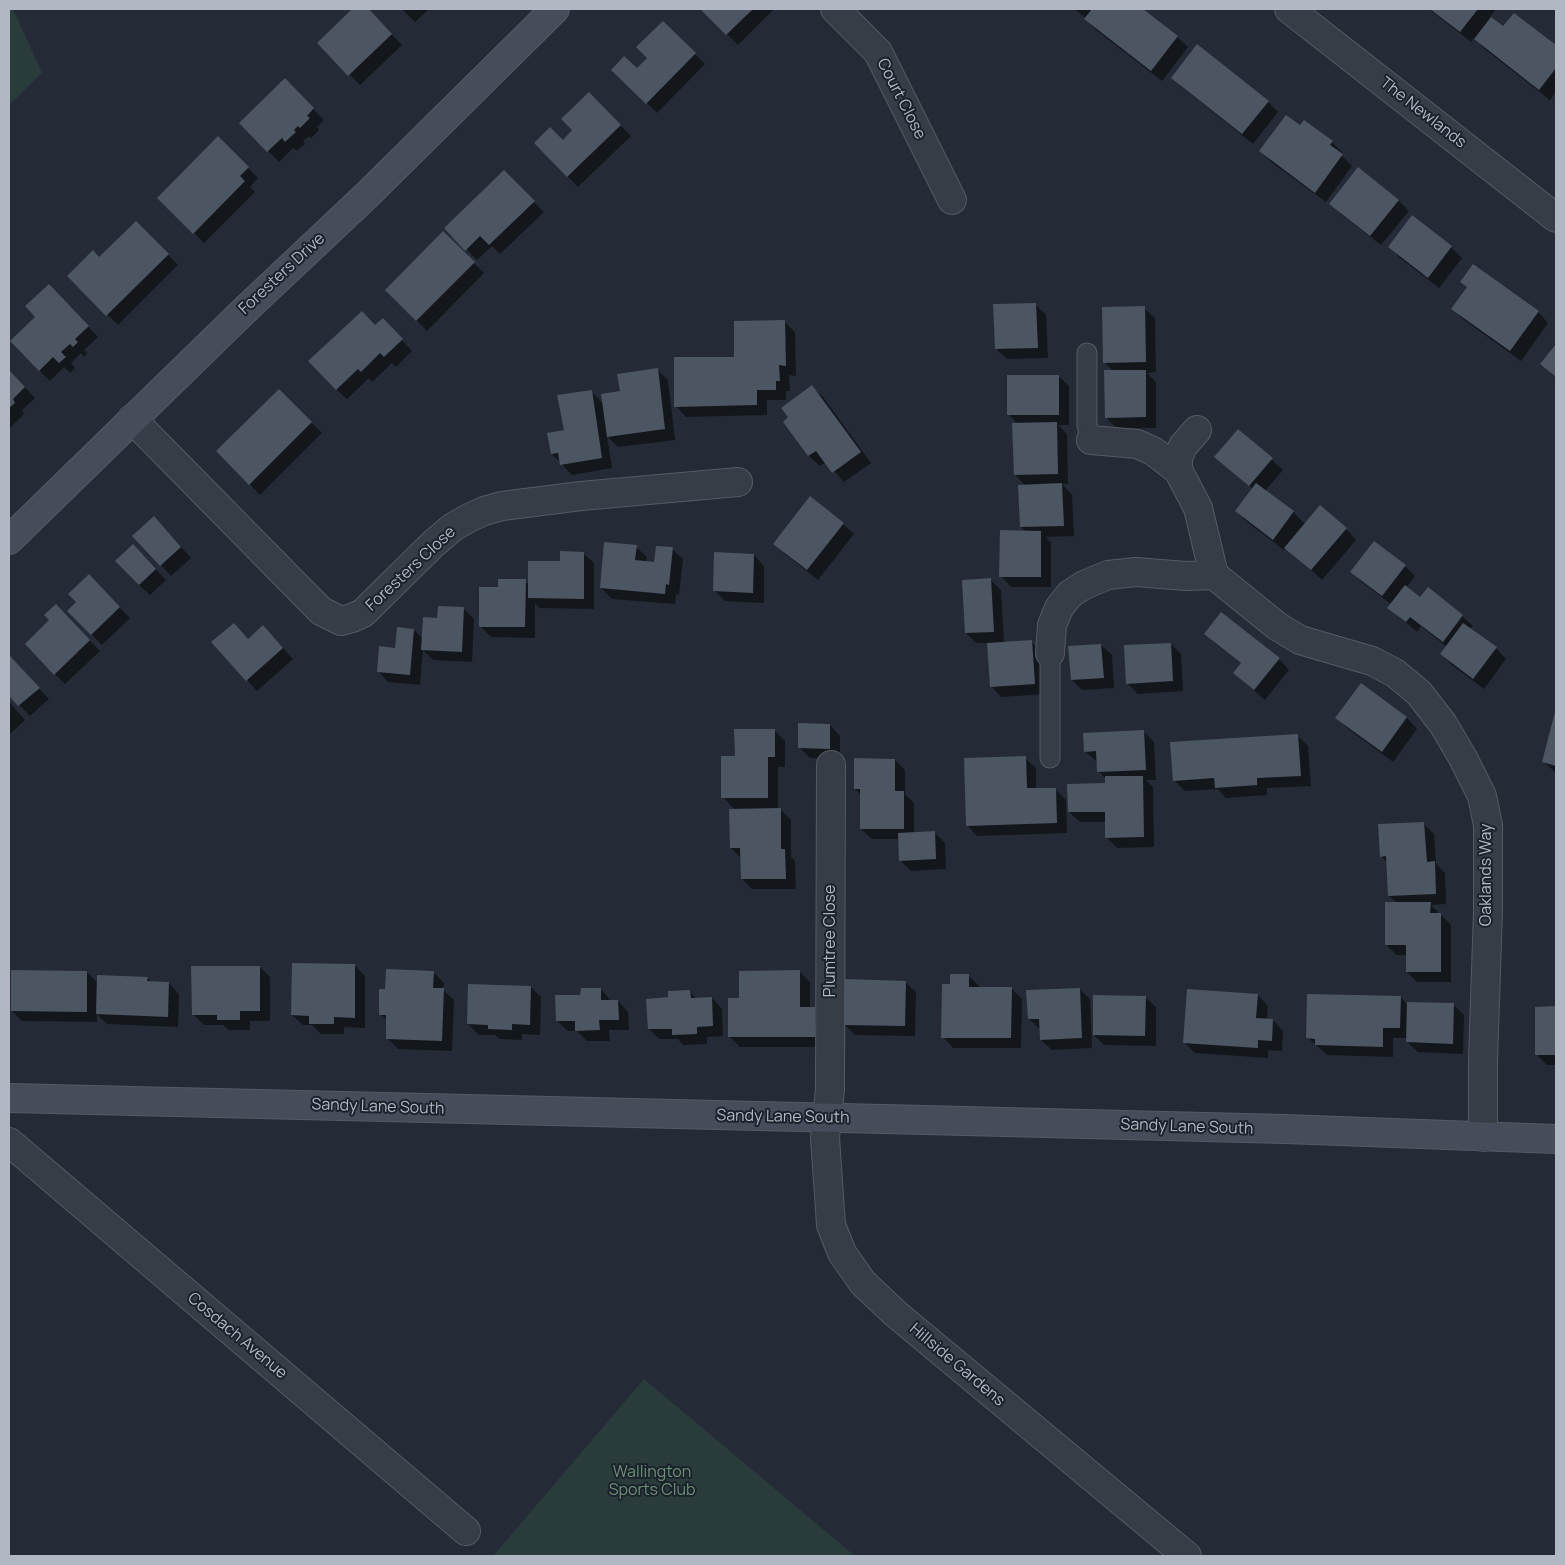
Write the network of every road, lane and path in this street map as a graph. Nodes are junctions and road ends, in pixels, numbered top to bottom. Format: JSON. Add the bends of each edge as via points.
{"nodes":[{"id":1,"x":555,"y":9,"type":"edge"},
{"id":2,"x":835,"y":9,"type":"edge"},
{"id":3,"x":1289,"y":9,"type":"edge"},
{"id":4,"x":952,"y":200,"type":"dead end"},
{"id":5,"x":1556,"y":218,"type":"edge"},
{"id":6,"x":1086,"y":353,"type":"dead end"},
{"id":7,"x":132,"y":419,"type":"junction"},
{"id":8,"x":1197,"y":430,"type":"dead end"},
{"id":9,"x":1091,"y":440,"type":"joint"},
{"id":10,"x":1178,"y":470,"type":"junction"},
{"id":11,"x":738,"y":482,"type":"dead end"},
{"id":12,"x":9,"y":540,"type":"edge"},
{"id":13,"x":1214,"y":575,"type":"junction"},
{"id":14,"x":1050,"y":653,"type":"joint"},
{"id":15,"x":1050,"y":758,"type":"dead end"},
{"id":16,"x":831,"y":765,"type":"dead end"},
{"id":17,"x":9,"y":1098,"type":"edge"},
{"id":18,"x":826,"y":1118,"type":"junction"},
{"id":19,"x":1483,"y":1137,"type":"junction"},
{"id":20,"x":1556,"y":1139,"type":"edge"},
{"id":21,"x":9,"y":1142,"type":"edge"},
{"id":22,"x":466,"y":1531,"type":"dead end"},
{"id":23,"x":1187,"y":1556,"type":"edge"}],
"edges":[{"from":1,"to":7,"type":"street","name":"Foresters Drive","via":[[366,196]]},
{"from":2,"to":4,"type":"street","name":"Court Close","via":[[878,52]]},
{"from":3,"to":5,"type":"street","name":"The Newlands"},
{"from":6,"to":9,"type":"lane","via":[[1087,425]]},
{"from":7,"to":11,"type":"street","name":"Foresters Close","via":[[321,611],[342,621],[363,613],[453,527],[484,511],[581,496]]},
{"from":7,"to":12,"type":"street","name":"Foresters Drive"},
{"from":8,"to":10,"type":"street","via":[[1183,446]]},
{"from":9,"to":10,"type":"street","via":[[1136,444],[1153,451]]},
{"from":10,"to":13,"type":"street","via":[[1198,508]]},
{"from":13,"to":14,"type":"street","via":[[1136,572],[1108,575],[1084,584],[1059,608],[1052,625]]},
{"from":13,"to":19,"type":"street","name":"Oaklands Way","via":[[1277,626],[1300,640],[1372,661],[1395,673],[1419,692],[1443,724],[1482,796],[1488,825]]},
{"from":14,"to":15,"type":"lane"},
{"from":16,"to":18,"type":"street","name":"Plumtree Close","via":[[830,1089]]},
{"from":17,"to":18,"type":"street","name":"Sandy Lane South"},
{"from":18,"to":19,"type":"street","name":"Sandy Lane South"},
{"from":18,"to":23,"type":"street","name":"Hillside Gardens","via":[[831,1225],[842,1253],[863,1283]]},
{"from":19,"to":20,"type":"street","name":"Sandy Lane South"},
{"from":21,"to":22,"type":"street","name":"Cosdach Avenue"}]}
